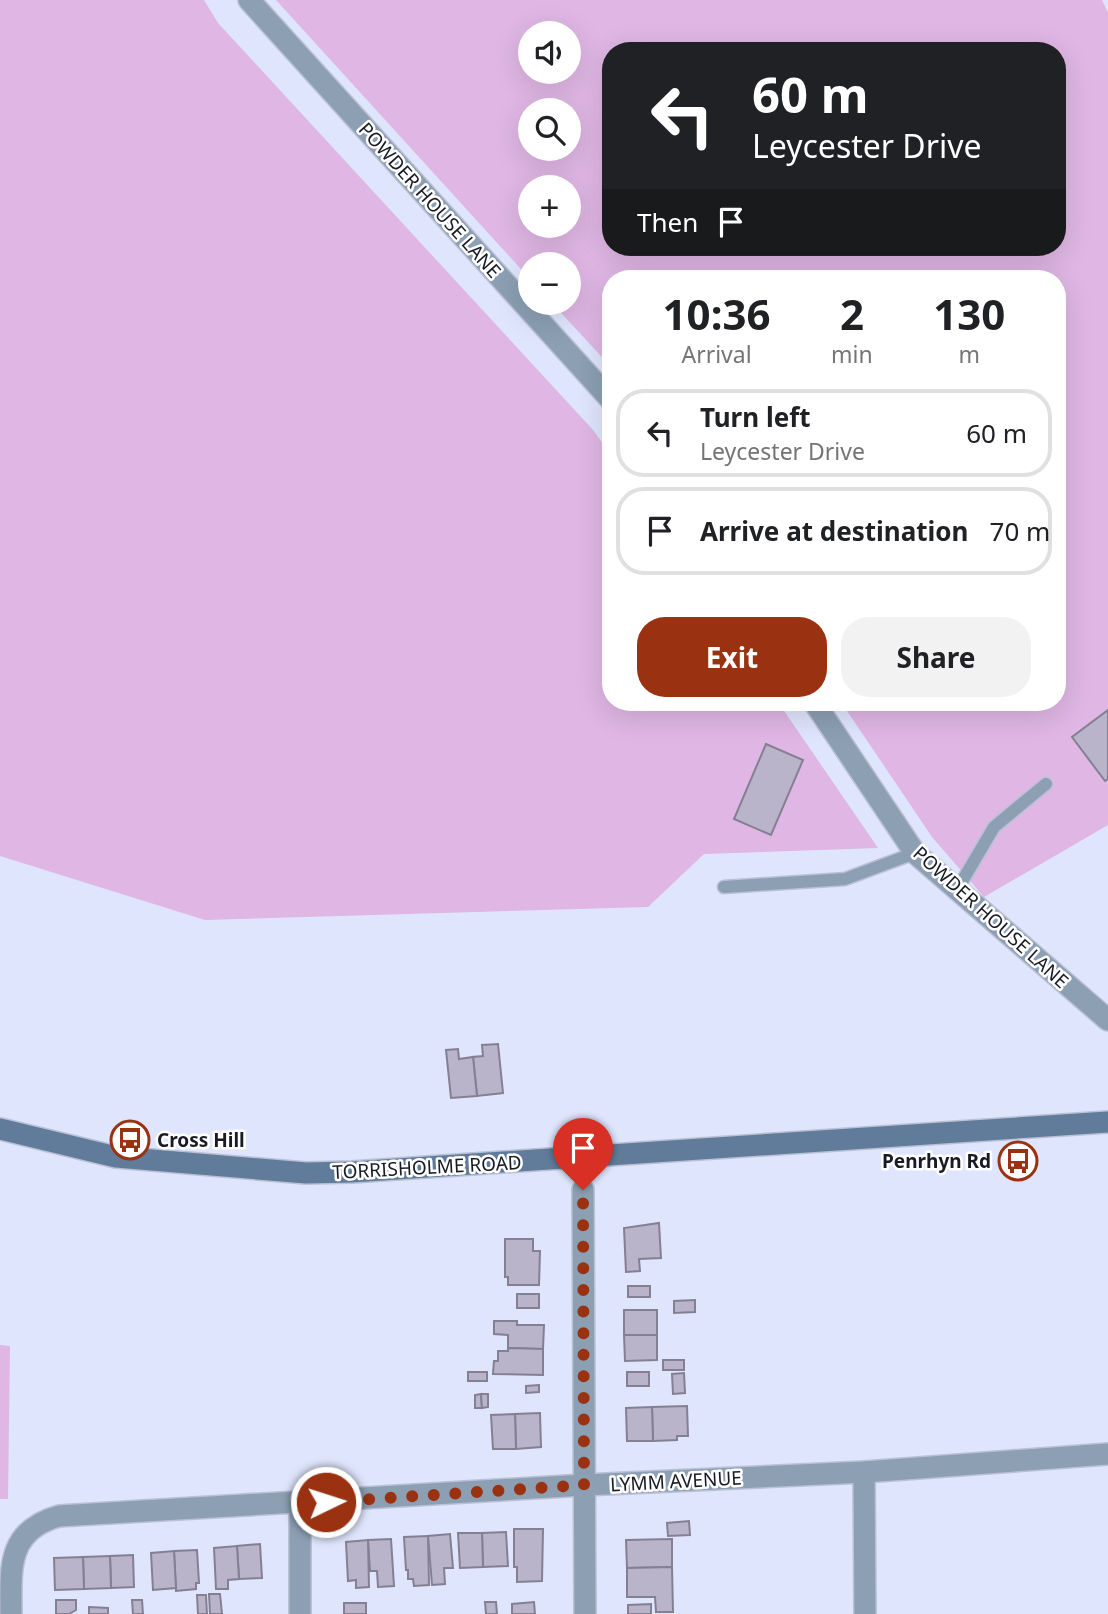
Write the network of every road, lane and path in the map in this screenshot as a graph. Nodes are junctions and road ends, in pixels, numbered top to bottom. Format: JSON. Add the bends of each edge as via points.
{"nodes":[{"id":1,"x":249,"y":0,"type":"edge"},
{"id":2,"x":602,"y":390,"type":"edge"},
{"id":3,"x":820,"y":711,"type":"edge"},
{"id":4,"x":1046,"y":784,"type":"dead end"},
{"id":5,"x":915,"y":853,"type":"junction"},
{"id":6,"x":724,"y":887,"type":"dead end"},
{"id":7,"x":957,"y":890,"type":"junction"},
{"id":8,"x":1108,"y":1020,"type":"edge"},
{"id":9,"x":1108,"y":1122,"type":"edge"},
{"id":10,"x":0,"y":1129,"type":"edge"},
{"id":11,"x":583,"y":1190,"type":"dead end"},
{"id":12,"x":1108,"y":1454,"type":"edge"},
{"id":13,"x":864,"y":1472,"type":"junction"},
{"id":14,"x":584,"y":1485,"type":"junction"},
{"id":15,"x":300,"y":1503,"type":"junction"},
{"id":16,"x":11,"y":1614,"type":"edge"},
{"id":17,"x":300,"y":1614,"type":"edge"},
{"id":18,"x":584,"y":1614,"type":"edge"},
{"id":19,"x":865,"y":1614,"type":"edge"}],
"edges":[{"from":1,"to":2,"type":"street","name":"POWDER HOUSE LANE"},
{"from":3,"to":5,"type":"street","name":"POWDER HOUSE LANE"},
{"from":4,"to":7,"type":"lane","via":[[994,827]]},
{"from":5,"to":6,"type":"lane","via":[[845,879]]},
{"from":5,"to":7,"type":"street","name":"POWDER HOUSE LANE"},
{"from":7,"to":8,"type":"street","name":"POWDER HOUSE LANE"},
{"from":9,"to":10,"type":"main road","name":"TORRISHOLME ROAD","via":[[306,1173],[116,1157]]},
{"from":11,"to":14,"type":"street"},
{"from":12,"to":13,"type":"street","name":"LYMM AVENUE"},
{"from":13,"to":14,"type":"street","name":"LYMM AVENUE"},
{"from":13,"to":19,"type":"street"},
{"from":14,"to":15,"type":"street","name":"LYMM AVENUE"},
{"from":14,"to":18,"type":"street"},
{"from":15,"to":16,"type":"street","name":"LYMM AVENUE","via":[[47,1520],[25,1535],[12,1558]]},
{"from":15,"to":17,"type":"street"}]}
